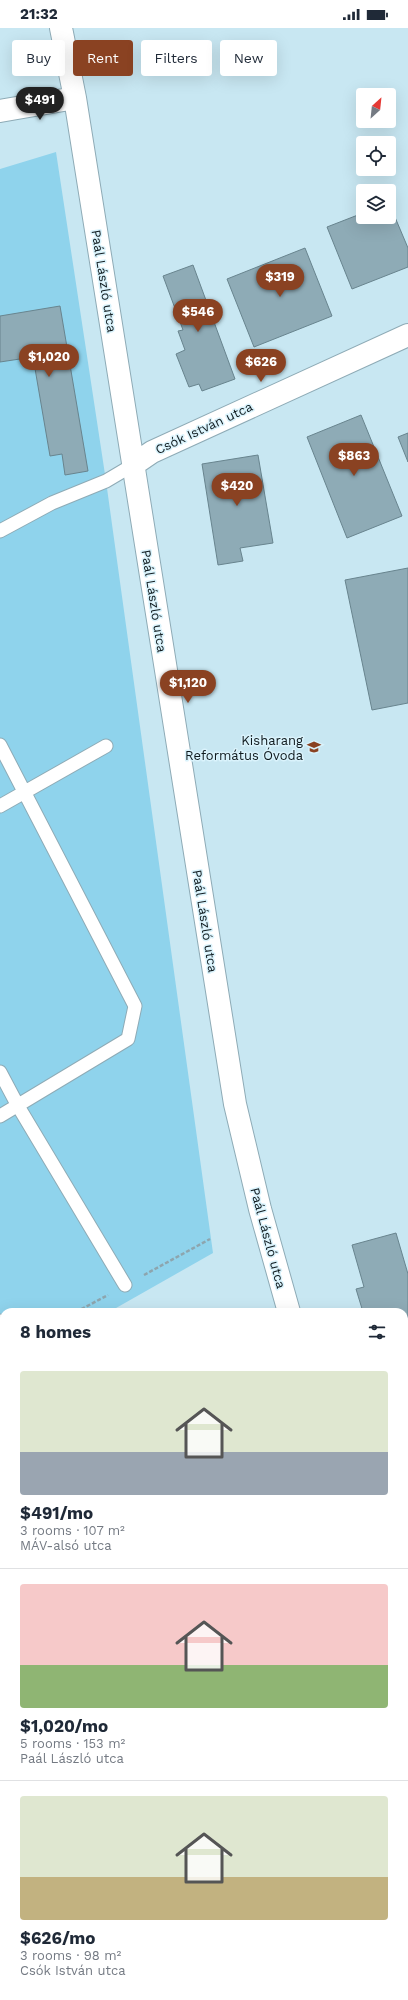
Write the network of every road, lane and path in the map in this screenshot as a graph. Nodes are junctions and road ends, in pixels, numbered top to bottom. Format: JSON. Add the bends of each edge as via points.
{"nodes":[{"id":1,"x":61,"y":28,"type":"edge"},
{"id":2,"x":75,"y":98,"type":"junction"},
{"id":3,"x":0,"y":111,"type":"edge"},
{"id":4,"x":408,"y":335,"type":"edge"},
{"id":5,"x":133,"y":465,"type":"junction"},
{"id":6,"x":0,"y":531,"type":"edge"},
{"id":7,"x":0,"y":745,"type":"edge"},
{"id":8,"x":106,"y":746,"type":"dead end"},
{"id":9,"x":24,"y":792,"type":"junction"},
{"id":10,"x":0,"y":806,"type":"edge"},
{"id":11,"x":0,"y":1072,"type":"edge"},
{"id":12,"x":18,"y":1106,"type":"junction"},
{"id":13,"x":0,"y":1116,"type":"edge"},
{"id":14,"x":125,"y":1285,"type":"dead end"},
{"id":15,"x":288,"y":1308,"type":"edge"}],
"edges":[{"from":1,"to":2,"type":"street","name":"Paál László utca"},
{"from":2,"to":3,"type":"street"},
{"from":2,"to":5,"type":"street","name":"Paál László utca"},
{"from":4,"to":5,"type":"street","name":"Csók István utca","via":[[152,452]]},
{"from":5,"to":6,"type":"lane","via":[[106,482],[52,503]]},
{"from":5,"to":15,"type":"street","name":"Paál László utca","via":[[234,1104]]},
{"from":7,"to":9,"type":"lane"},
{"from":8,"to":9,"type":"lane"},
{"from":9,"to":10,"type":"lane"},
{"from":9,"to":12,"type":"lane","via":[[135,1006],[128,1039]]},
{"from":11,"to":12,"type":"lane"},
{"from":12,"to":13,"type":"lane"},
{"from":12,"to":14,"type":"lane"}]}
